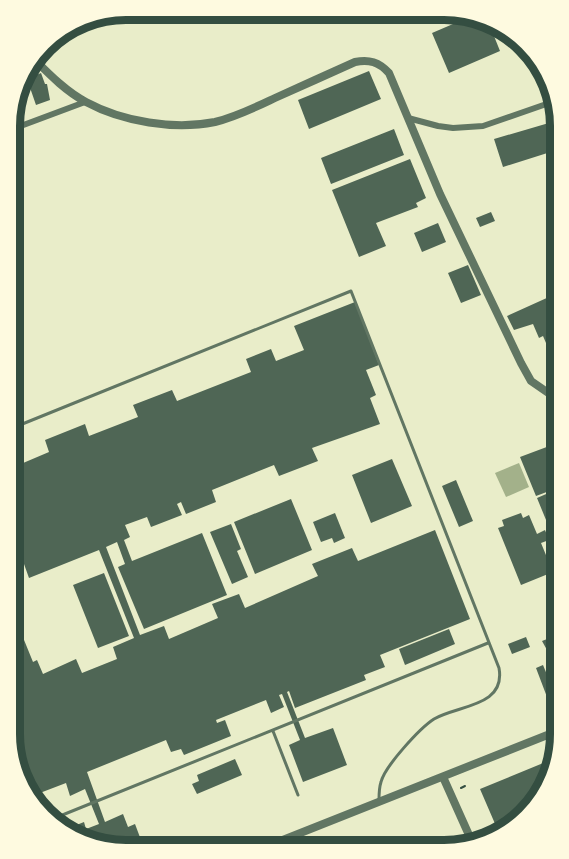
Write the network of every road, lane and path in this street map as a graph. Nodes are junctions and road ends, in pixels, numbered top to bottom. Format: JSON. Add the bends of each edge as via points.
{"nodes":[{"id":1,"x":39,"y":64,"type":"edge"},
{"id":2,"x":85,"y":102,"type":"junction"},
{"id":3,"x":547,"y":104,"type":"edge"},
{"id":4,"x":408,"y":118,"type":"junction"},
{"id":5,"x":20,"y":126,"type":"edge"},
{"id":6,"x":550,"y":394,"type":"edge"},
{"id":7,"x":20,"y":425,"type":"edge"},
{"id":8,"x":489,"y":643,"type":"junction"},
{"id":9,"x":273,"y":731,"type":"junction"},
{"id":10,"x":549,"y":734,"type":"edge"},
{"id":11,"x":443,"y":777,"type":"junction"},
{"id":12,"x":298,"y":795,"type":"dead end"},
{"id":13,"x":378,"y":802,"type":"junction"},
{"id":14,"x":59,"y":816,"type":"edge"},
{"id":15,"x":469,"y":836,"type":"edge"},
{"id":16,"x":283,"y":840,"type":"edge"}],
"edges":[{"from":1,"to":2,"type":"street"},
{"from":2,"to":4,"type":"street","via":[[141,121],[215,122],[246,112],[355,62],[372,61],[389,73]]},
{"from":2,"to":5,"type":"street"},
{"from":3,"to":4,"type":"street","via":[[483,126],[438,126]]},
{"from":4,"to":6,"type":"street","via":[[521,363],[531,381]]},
{"from":7,"to":8,"type":"lane","via":[[351,291]]},
{"from":8,"to":9,"type":"lane"},
{"from":8,"to":13,"type":"lane","via":[[501,677],[496,690],[485,700],[437,717],[412,737],[381,780]]},
{"from":9,"to":12,"type":"lane"},
{"from":9,"to":14,"type":"lane"},
{"from":10,"to":11,"type":"street"},
{"from":11,"to":13,"type":"street"},
{"from":11,"to":15,"type":"street"},
{"from":13,"to":16,"type":"street"}]}
